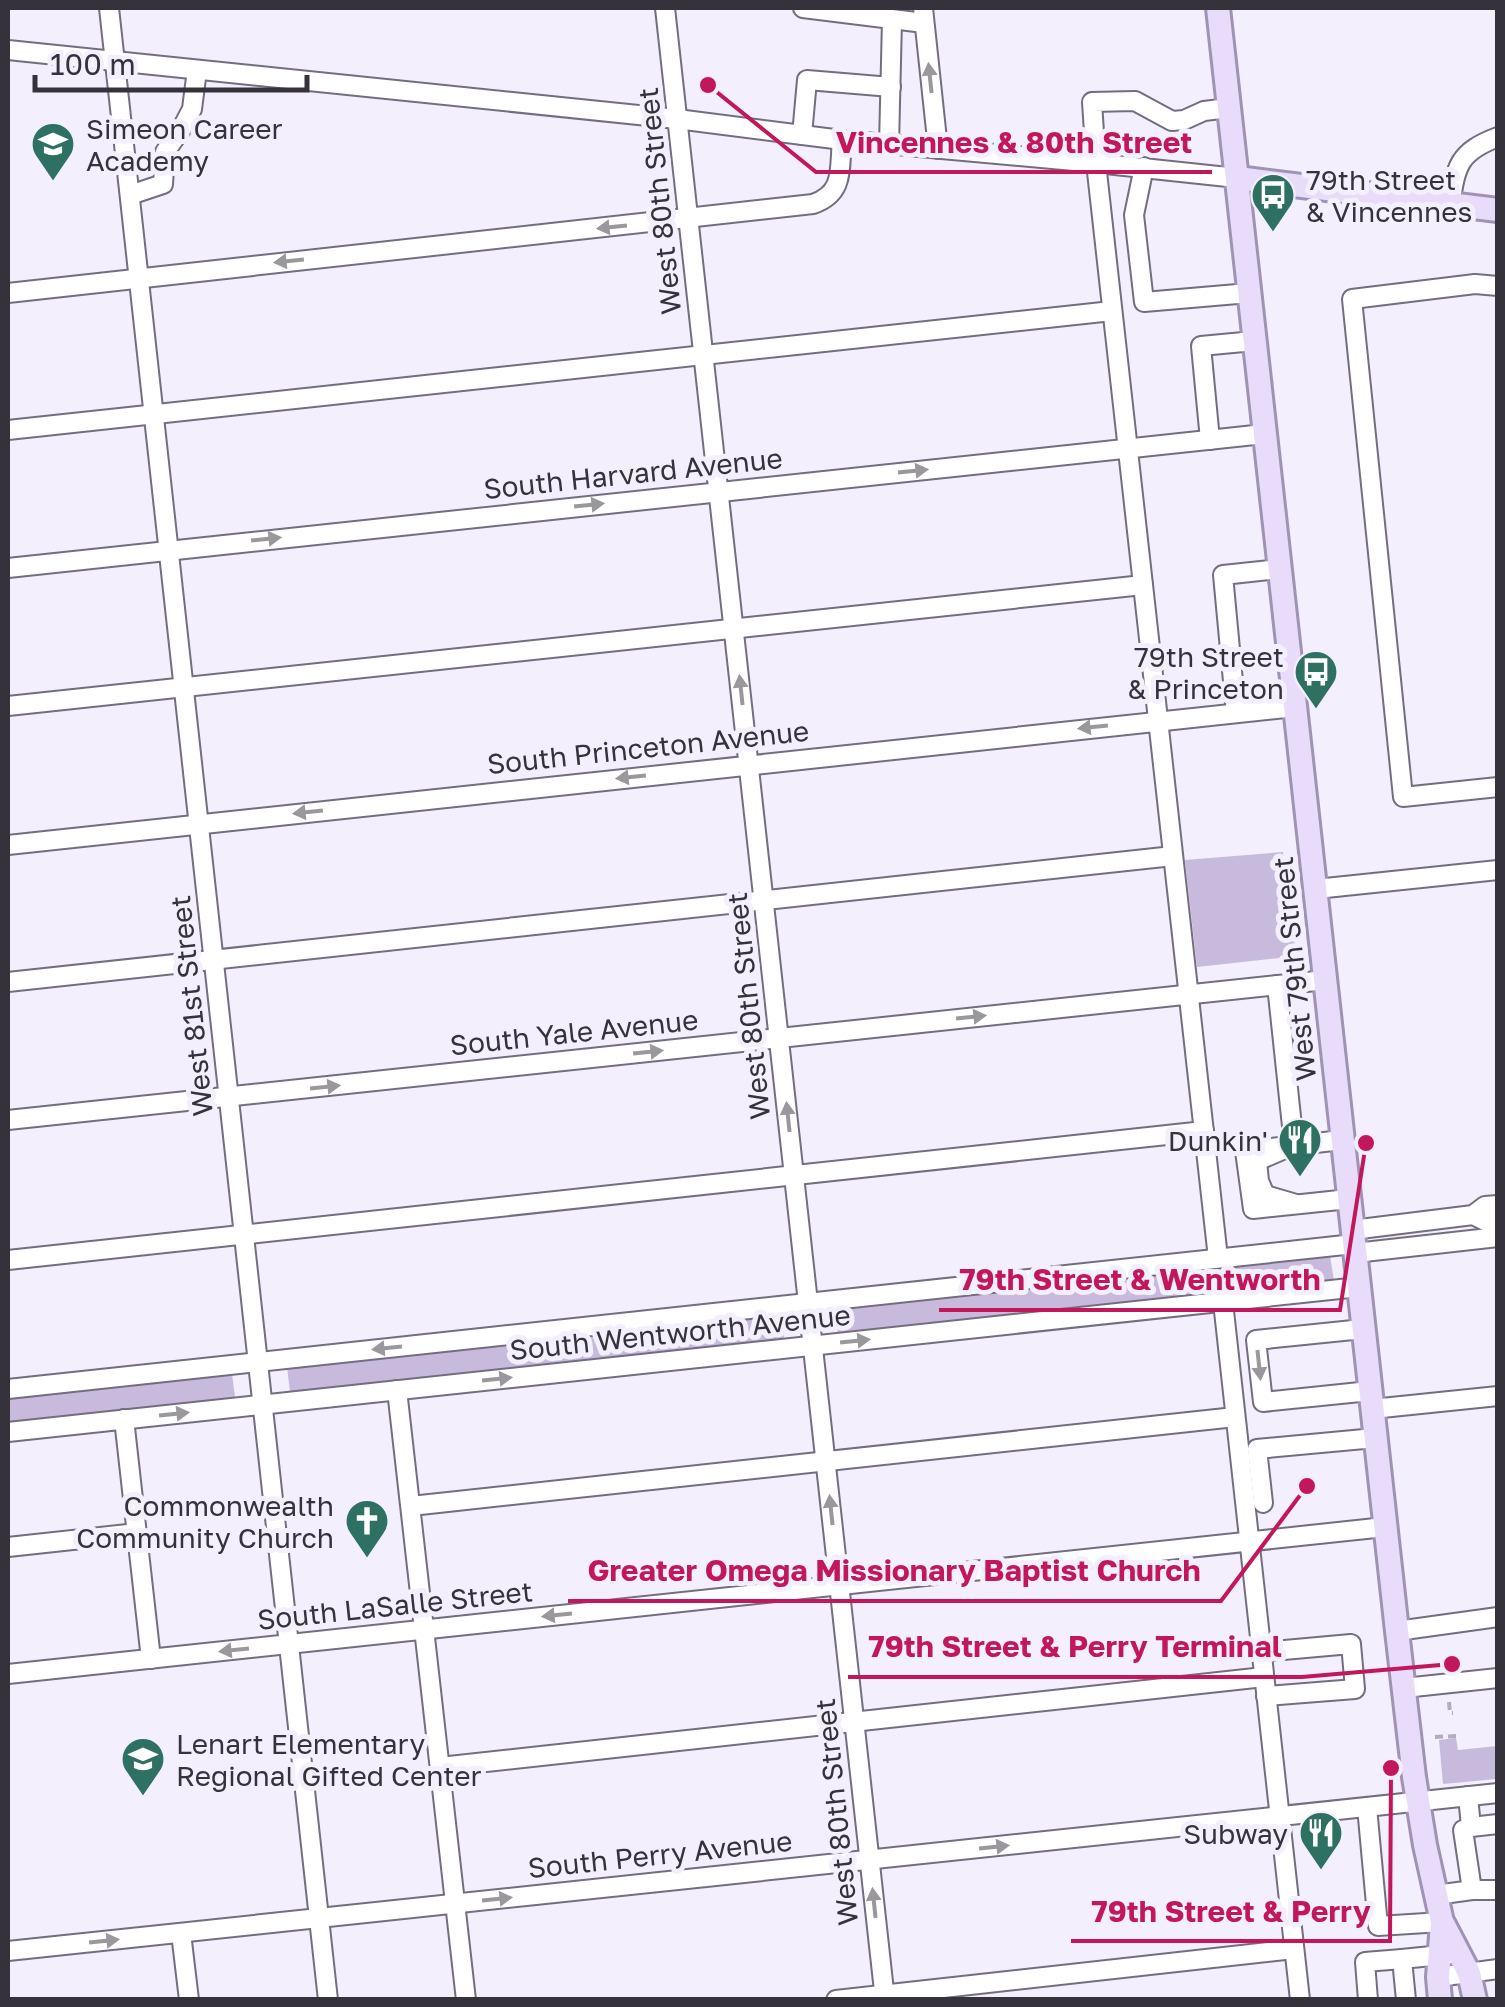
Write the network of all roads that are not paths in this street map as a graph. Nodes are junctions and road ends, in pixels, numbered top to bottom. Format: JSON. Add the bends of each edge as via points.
{"nodes":[{"id":1,"x":109,"y":8,"type":"edge"},
{"id":2,"x":665,"y":8,"type":"edge"},
{"id":3,"x":803,"y":8,"type":"edge"},
{"id":4,"x":1218,"y":8,"type":"edge"},
{"id":5,"x":924,"y":16,"type":"edge"},
{"id":6,"x":892,"y":20,"type":"junction"},
{"id":7,"x":8,"y":50,"type":"edge"},
{"id":8,"x":115,"y":62,"type":"junction"},
{"id":9,"x":197,"y":70,"type":"junction"},
{"id":10,"x":891,"y":87,"type":"junction"},
{"id":11,"x":1228,"y":108,"type":"junction"},
{"id":12,"x":678,"y":119,"type":"junction"},
{"id":13,"x":802,"y":135,"type":"junction"},
{"id":14,"x":1498,"y":137,"type":"edge"},
{"id":15,"x":842,"y":140,"type":"junction"},
{"id":16,"x":889,"y":145,"type":"junction"},
{"id":17,"x":938,"y":149,"type":"junction"},
{"id":18,"x":1096,"y":163,"type":"junction"},
{"id":19,"x":1144,"y":168,"type":"junction"},
{"id":20,"x":1236,"y":178,"type":"junction"},
{"id":21,"x":130,"y":195,"type":"junction"},
{"id":22,"x":1450,"y":205,"type":"junction"},
{"id":23,"x":1498,"y":210,"type":"edge"},
{"id":24,"x":689,"y":218,"type":"junction"},
{"id":25,"x":139,"y":277,"type":"junction"},
{"id":26,"x":1498,"y":286,"type":"edge"},
{"id":27,"x":8,"y":293,"type":"edge"},
{"id":28,"x":1249,"y":293,"type":"junction"},
{"id":29,"x":1112,"y":310,"type":"junction"},
{"id":30,"x":1254,"y":341,"type":"junction"},
{"id":31,"x":704,"y":355,"type":"junction"},
{"id":32,"x":154,"y":414,"type":"junction"},
{"id":33,"x":8,"y":430,"type":"edge"},
{"id":34,"x":1264,"y":434,"type":"junction"},
{"id":35,"x":1210,"y":440,"type":"junction"},
{"id":36,"x":1128,"y":448,"type":"junction"},
{"id":37,"x":719,"y":492,"type":"junction"},
{"id":38,"x":169,"y":549,"type":"junction"},
{"id":39,"x":8,"y":568,"type":"edge"},
{"id":40,"x":1279,"y":569,"type":"junction"},
{"id":41,"x":1143,"y":585,"type":"junction"},
{"id":42,"x":734,"y":629,"type":"junction"},
{"id":43,"x":184,"y":688,"type":"junction"},
{"id":44,"x":8,"y":706,"type":"edge"},
{"id":45,"x":1295,"y":706,"type":"junction"},
{"id":46,"x":1236,"y":713,"type":"junction"},
{"id":47,"x":1158,"y":720,"type":"junction"},
{"id":48,"x":749,"y":764,"type":"junction"},
{"id":49,"x":1498,"y":787,"type":"edge"},
{"id":50,"x":199,"y":824,"type":"junction"},
{"id":51,"x":8,"y":845,"type":"edge"},
{"id":52,"x":1173,"y":856,"type":"junction"},
{"id":53,"x":1498,"y":870,"type":"edge"},
{"id":54,"x":1316,"y":888,"type":"junction"},
{"id":55,"x":764,"y":900,"type":"junction"},
{"id":56,"x":214,"y":960,"type":"junction"},
{"id":57,"x":1325,"y":980,"type":"junction"},
{"id":58,"x":8,"y":982,"type":"edge"},
{"id":59,"x":1277,"y":985,"type":"junction"},
{"id":60,"x":1188,"y":994,"type":"junction"},
{"id":61,"x":779,"y":1038,"type":"junction"},
{"id":62,"x":228,"y":1098,"type":"junction"},
{"id":63,"x":8,"y":1120,"type":"edge"},
{"id":64,"x":1204,"y":1132,"type":"junction"},
{"id":65,"x":1342,"y":1140,"type":"junction"},
{"id":66,"x":1294,"y":1146,"type":"junction"},
{"id":67,"x":794,"y":1174,"type":"junction"},
{"id":68,"x":1349,"y":1199,"type":"junction"},
{"id":69,"x":1498,"y":1205,"type":"edge"},
{"id":70,"x":1473,"y":1215,"type":"junction"},
{"id":71,"x":1498,"y":1220,"type":"edge"},
{"id":72,"x":243,"y":1234,"type":"junction"},
{"id":73,"x":1498,"y":1237,"type":"edge"},
{"id":74,"x":1354,"y":1242,"type":"junction"},
{"id":75,"x":1218,"y":1258,"type":"junction"},
{"id":76,"x":8,"y":1260,"type":"edge"},
{"id":77,"x":1358,"y":1288,"type":"junction"},
{"id":78,"x":808,"y":1302,"type":"junction"},
{"id":79,"x":1223,"y":1302,"type":"junction"},
{"id":80,"x":1363,"y":1329,"type":"junction"},
{"id":81,"x":813,"y":1346,"type":"junction"},
{"id":82,"x":257,"y":1362,"type":"junction"},
{"id":83,"x":8,"y":1389,"type":"edge"},
{"id":84,"x":397,"y":1390,"type":"junction"},
{"id":85,"x":1498,"y":1396,"type":"edge"},
{"id":86,"x":1371,"y":1400,"type":"junction"},
{"id":87,"x":262,"y":1404,"type":"junction"},
{"id":88,"x":1236,"y":1417,"type":"junction"},
{"id":89,"x":124,"y":1419,"type":"junction"},
{"id":90,"x":8,"y":1432,"type":"edge"},
{"id":91,"x":1375,"y":1438,"type":"junction"},
{"id":92,"x":826,"y":1462,"type":"junction"},
{"id":93,"x":1263,"y":1503,"type":"dead end"},
{"id":94,"x":410,"y":1506,"type":"junction"},
{"id":95,"x":1385,"y":1527,"type":"junction"},
{"id":96,"x":136,"y":1533,"type":"junction"},
{"id":97,"x":1249,"y":1542,"type":"junction"},
{"id":98,"x":8,"y":1547,"type":"edge"},
{"id":99,"x":839,"y":1585,"type":"junction"},
{"id":100,"x":1498,"y":1618,"type":"edge"},
{"id":101,"x":424,"y":1630,"type":"junction"},
{"id":102,"x":1397,"y":1631,"type":"junction"},
{"id":103,"x":289,"y":1644,"type":"junction"},
{"id":104,"x":1262,"y":1652,"type":"junction"},
{"id":105,"x":150,"y":1658,"type":"junction"},
{"id":106,"x":8,"y":1674,"type":"edge"},
{"id":107,"x":1498,"y":1678,"type":"edge"},
{"id":108,"x":1265,"y":1687,"type":"junction"},
{"id":109,"x":1404,"y":1688,"type":"junction"},
{"id":110,"x":854,"y":1722,"type":"junction"},
{"id":111,"x":440,"y":1767,"type":"junction"},
{"id":112,"x":1498,"y":1793,"type":"edge"},
{"id":113,"x":1468,"y":1796,"type":"junction"},
{"id":114,"x":1418,"y":1802,"type":"junction"},
{"id":115,"x":1366,"y":1807,"type":"junction"},
{"id":116,"x":1280,"y":1816,"type":"junction"},
{"id":117,"x":1498,"y":1824,"type":"edge"},
{"id":118,"x":1471,"y":1828,"type":"junction"},
{"id":119,"x":869,"y":1860,"type":"junction"},
{"id":120,"x":1472,"y":1890,"type":"junction"},
{"id":121,"x":1498,"y":1890,"type":"edge"},
{"id":122,"x":1436,"y":1894,"type":"junction"},
{"id":123,"x":455,"y":1904,"type":"junction"},
{"id":124,"x":319,"y":1918,"type":"junction"},
{"id":125,"x":1442,"y":1922,"type":"junction"},
{"id":126,"x":181,"y":1933,"type":"junction"},
{"id":127,"x":1294,"y":1950,"type":"junction"},
{"id":128,"x":8,"y":1951,"type":"edge"},
{"id":129,"x":1402,"y":1959,"type":"junction"},
{"id":130,"x":1498,"y":1969,"type":"edge"},
{"id":131,"x":1449,"y":1972,"type":"edge"},
{"id":132,"x":884,"y":1997,"type":"edge"},
{"id":133,"x":189,"y":2000,"type":"edge"},
{"id":134,"x":328,"y":2000,"type":"edge"},
{"id":135,"x":466,"y":2000,"type":"edge"},
{"id":136,"x":836,"y":2000,"type":"edge"},
{"id":137,"x":1300,"y":2000,"type":"edge"},
{"id":138,"x":1368,"y":2000,"type":"edge"},
{"id":139,"x":1406,"y":2000,"type":"edge"},
{"id":140,"x":1475,"y":2000,"type":"edge"}],
"edges":[{"from":1,"to":8,"type":"street","name":"West 81st Street"},
{"from":2,"to":12,"type":"street","name":"West 80th Street"},
{"from":3,"to":6,"type":"street"},
{"from":4,"to":11,"type":"main road","name":"West 79th Street"},
{"from":5,"to":6,"type":"street"},
{"from":17,"to":5,"type":"street","one_way":true},
{"from":6,"to":10,"type":"street"},
{"from":7,"to":8,"type":"street"},
{"from":8,"to":9,"type":"street"},
{"from":8,"to":21,"type":"street","name":"West 81st Street"},
{"from":9,"to":12,"type":"street"},
{"from":9,"to":21,"type":"street","via":[[192,109],[166,152],[163,184]]},
{"from":10,"to":13,"type":"street","via":[[807,80]]},
{"from":10,"to":16,"type":"street"},
{"from":11,"to":18,"type":"street","via":[[1172,122],[1134,101],[1092,102]]},
{"from":11,"to":20,"type":"main road","name":"West 79th Street"},
{"from":12,"to":13,"type":"street"},
{"from":12,"to":24,"type":"street","name":"West 80th Street"},
{"from":13,"to":15,"type":"street"},
{"from":14,"to":22,"type":"street","via":[[1459,162]]},
{"from":15,"to":16,"type":"street"},
{"from":15,"to":24,"type":"street","via":[[834,194],[826,200]]},
{"from":16,"to":17,"type":"street"},
{"from":17,"to":18,"type":"street"},
{"from":18,"to":19,"type":"street"},
{"from":18,"to":29,"type":"street"},
{"from":19,"to":20,"type":"street"},
{"from":19,"to":28,"type":"street","via":[[1134,215],[1144,302]]},
{"from":20,"to":22,"type":"main road"},
{"from":20,"to":28,"type":"main road","name":"West 79th Street"},
{"from":21,"to":25,"type":"street","name":"West 81st Street"},
{"from":22,"to":23,"type":"main road"},
{"from":24,"to":25,"type":"street","one_way":true},
{"from":24,"to":31,"type":"street","name":"West 80th Street"},
{"from":25,"to":27,"type":"street"},
{"from":25,"to":32,"type":"street","name":"West 81st Street"},
{"from":26,"to":49,"type":"street","via":[[1352,299],[1403,797]]},
{"from":28,"to":30,"type":"main road","name":"West 79th Street"},
{"from":29,"to":31,"type":"street"},
{"from":29,"to":36,"type":"street"},
{"from":30,"to":34,"type":"main road","name":"West 79th Street"},
{"from":30,"to":35,"type":"street","via":[[1201,346]]},
{"from":31,"to":32,"type":"street"},
{"from":31,"to":37,"type":"street","name":"West 80th Street"},
{"from":32,"to":33,"type":"street"},
{"from":32,"to":38,"type":"street","name":"West 81st Street"},
{"from":34,"to":35,"type":"street","name":"South Harvard Avenue"},
{"from":34,"to":40,"type":"main road","name":"West 79th Street"},
{"from":35,"to":36,"type":"street","name":"South Harvard Avenue"},
{"from":37,"to":36,"type":"street","name":"South Harvard Avenue","one_way":true},
{"from":36,"to":41,"type":"street"},
{"from":38,"to":37,"type":"street","name":"South Harvard Avenue","one_way":true},
{"from":37,"to":42,"type":"street","name":"West 80th Street"},
{"from":38,"to":39,"type":"street","name":"South Harvard Avenue"},
{"from":38,"to":43,"type":"street","name":"West 81st Street"},
{"from":40,"to":45,"type":"main road","name":"West 79th Street"},
{"from":40,"to":46,"type":"street","via":[[1223,575]]},
{"from":41,"to":42,"type":"street"},
{"from":41,"to":47,"type":"street"},
{"from":42,"to":43,"type":"street"},
{"from":48,"to":42,"type":"street","name":"West 80th Street","one_way":true},
{"from":43,"to":44,"type":"street"},
{"from":43,"to":50,"type":"street","name":"West 81st Street"},
{"from":45,"to":46,"type":"street","name":"South Princeton Avenue"},
{"from":45,"to":54,"type":"main road","name":"West 79th Street"},
{"from":46,"to":47,"type":"street","name":"South Princeton Avenue"},
{"from":47,"to":48,"type":"street","name":"South Princeton Avenue","one_way":true},
{"from":47,"to":52,"type":"street"},
{"from":48,"to":50,"type":"street","name":"South Princeton Avenue","one_way":true},
{"from":48,"to":55,"type":"street","name":"West 80th Street"},
{"from":50,"to":51,"type":"street","name":"South Princeton Avenue"},
{"from":50,"to":56,"type":"street","name":"West 81st Street"},
{"from":52,"to":55,"type":"street"},
{"from":52,"to":60,"type":"street"},
{"from":53,"to":54,"type":"street"},
{"from":54,"to":57,"type":"main road","name":"West 79th Street"},
{"from":55,"to":56,"type":"street"},
{"from":55,"to":61,"type":"street","name":"West 80th Street"},
{"from":56,"to":58,"type":"street"},
{"from":56,"to":62,"type":"street","name":"West 81st Street"},
{"from":57,"to":59,"type":"street","name":"South Yale Avenue"},
{"from":57,"to":65,"type":"main road","name":"West 79th Street"},
{"from":59,"to":60,"type":"street","name":"South Yale Avenue"},
{"from":59,"to":66,"type":"street"},
{"from":61,"to":60,"type":"street","name":"South Yale Avenue","one_way":true},
{"from":60,"to":64,"type":"street"},
{"from":62,"to":61,"type":"street","name":"South Yale Avenue","one_way":true},
{"from":67,"to":61,"type":"street","name":"West 80th Street","one_way":true},
{"from":62,"to":63,"type":"street","name":"South Yale Avenue"},
{"from":62,"to":72,"type":"street","name":"West 81st Street"},
{"from":64,"to":67,"type":"street"},
{"from":64,"to":75,"type":"street"},
{"from":65,"to":66,"type":"street"},
{"from":65,"to":68,"type":"main road","name":"West 79th Street"},
{"from":66,"to":68,"type":"street","via":[[1245,1151],[1253,1209]]},
{"from":67,"to":72,"type":"street"},
{"from":67,"to":78,"type":"street","name":"West 80th Street"},
{"from":68,"to":74,"type":"main road","name":"West 79th Street"},
{"from":69,"to":70,"type":"street"},
{"from":70,"to":71,"type":"street"},
{"from":70,"to":74,"type":"street"},
{"from":72,"to":76,"type":"street"},
{"from":72,"to":82,"type":"street","name":"West 81st Street"},
{"from":73,"to":74,"type":"street"},
{"from":74,"to":75,"type":"street","name":"South Wentworth Avenue"},
{"from":74,"to":77,"type":"main road","name":"West 79th Street"},
{"from":75,"to":78,"type":"street","name":"South Wentworth Avenue"},
{"from":77,"to":79,"type":"street","name":"South Wentworth Avenue"},
{"from":77,"to":80,"type":"main road","name":"West 79th Street"},
{"from":78,"to":81,"type":"street","name":"West 80th Street"},
{"from":78,"to":82,"type":"street","name":"South Wentworth Avenue","one_way":true},
{"from":81,"to":79,"type":"street","name":"South Wentworth Avenue","one_way":true},
{"from":79,"to":88,"type":"street"},
{"from":80,"to":86,"type":"main road","name":"West 79th Street"},
{"from":80,"to":86,"type":"street","one_way":true,"via":[[1256,1340],[1263,1402]]},
{"from":84,"to":81,"type":"street","name":"South Wentworth Avenue","one_way":true},
{"from":81,"to":92,"type":"street","name":"West 80th Street"},
{"from":82,"to":83,"type":"street","name":"South Wentworth Avenue"},
{"from":82,"to":87,"type":"street","name":"West 81st Street"},
{"from":84,"to":87,"type":"street","name":"South Wentworth Avenue"},
{"from":84,"to":94,"type":"street"},
{"from":85,"to":86,"type":"street"},
{"from":86,"to":91,"type":"main road","name":"West 79th Street"},
{"from":89,"to":87,"type":"street","name":"South Wentworth Avenue","one_way":true},
{"from":87,"to":103,"type":"street","name":"West 81st Street"},
{"from":88,"to":92,"type":"street"},
{"from":88,"to":97,"type":"street"},
{"from":89,"to":90,"type":"street","name":"South Wentworth Avenue"},
{"from":89,"to":96,"type":"street"},
{"from":91,"to":93,"type":"street","via":[[1257,1449]]},
{"from":91,"to":95,"type":"main road","name":"West 79th Street"},
{"from":92,"to":94,"type":"street"},
{"from":99,"to":92,"type":"street","name":"West 80th Street","one_way":true},
{"from":94,"to":101,"type":"street"},
{"from":95,"to":97,"type":"street","name":"South LaSalle Street"},
{"from":95,"to":102,"type":"main road","name":"West 79th Street"},
{"from":96,"to":98,"type":"street"},
{"from":96,"to":105,"type":"street"},
{"from":97,"to":99,"type":"street","name":"South LaSalle Street"},
{"from":97,"to":104,"type":"street"},
{"from":99,"to":101,"type":"street","name":"South LaSalle Street","one_way":true},
{"from":99,"to":110,"type":"street","name":"West 80th Street"},
{"from":100,"to":102,"type":"street"},
{"from":101,"to":103,"type":"street","name":"South LaSalle Street"},
{"from":101,"to":111,"type":"street"},
{"from":102,"to":109,"type":"main road","name":"West 79th Street"},
{"from":103,"to":105,"type":"street","name":"South LaSalle Street","one_way":true},
{"from":103,"to":124,"type":"street","name":"West 81st Street"},
{"from":104,"to":108,"type":"street"},
{"from":104,"to":108,"type":"street","via":[[1351,1644],[1355,1689]]},
{"from":105,"to":106,"type":"street","name":"South LaSalle Street"},
{"from":107,"to":109,"type":"street"},
{"from":108,"to":110,"type":"street"},
{"from":108,"to":116,"type":"street"},
{"from":109,"to":114,"type":"main road","name":"West 79th Street"},
{"from":110,"to":111,"type":"street"},
{"from":110,"to":119,"type":"street","name":"West 80th Street"},
{"from":111,"to":123,"type":"street"},
{"from":112,"to":113,"type":"street","name":"South Perry Avenue"},
{"from":113,"to":114,"type":"street","name":"South Perry Avenue"},
{"from":113,"to":118,"type":"street"},
{"from":114,"to":115,"type":"street","name":"South Perry Avenue"},
{"from":114,"to":122,"type":"main road","name":"West 79th Street"},
{"from":115,"to":116,"type":"street","name":"South Perry Avenue"},
{"from":115,"to":125,"type":"street","via":[[1378,1926]]},
{"from":119,"to":116,"type":"street","name":"South Perry Avenue","one_way":true},
{"from":116,"to":127,"type":"street"},
{"from":117,"to":118,"type":"street"},
{"from":118,"to":120,"type":"street","via":[[1463,1830]]},
{"from":123,"to":119,"type":"street","name":"South Perry Avenue","one_way":true},
{"from":132,"to":119,"type":"street","name":"West 80th Street","one_way":true},
{"from":120,"to":121,"type":"street"},
{"from":120,"to":122,"type":"street"},
{"from":122,"to":125,"type":"main road","name":"West 79th Street"},
{"from":123,"to":124,"type":"street","name":"South Perry Avenue"},
{"from":123,"to":135,"type":"street"},
{"from":124,"to":126,"type":"street","name":"South Perry Avenue"},
{"from":124,"to":134,"type":"street","name":"West 81st Street"},
{"from":125,"to":131,"type":"main road","name":"West 79th Street"},
{"from":128,"to":126,"type":"street","name":"South Perry Avenue","one_way":true},
{"from":126,"to":133,"type":"street"},
{"from":127,"to":132,"type":"street"},
{"from":127,"to":137,"type":"street"},
{"from":129,"to":131,"type":"street"},
{"from":129,"to":138,"type":"street","via":[[1366,1962]]},
{"from":129,"to":139,"type":"street"},
{"from":130,"to":131,"type":"street"},
{"from":131,"to":140,"type":"main road","name":"West 79th Street"},
{"from":132,"to":136,"type":"street"}]}
